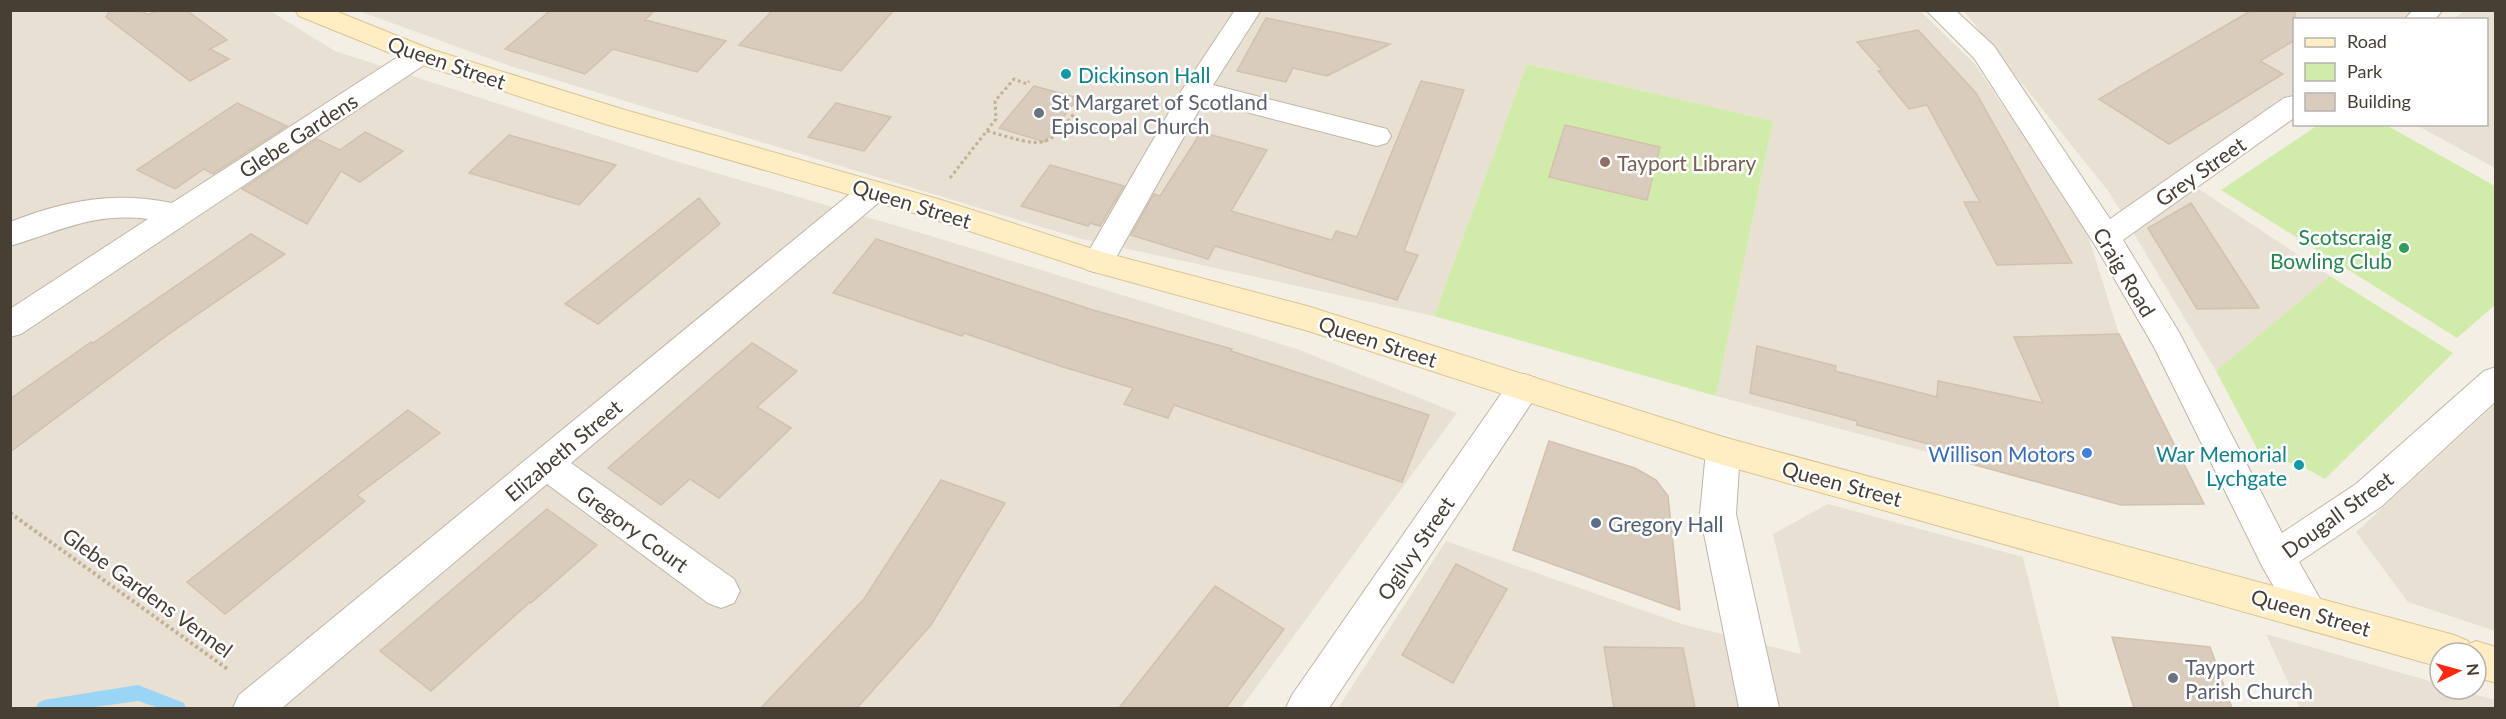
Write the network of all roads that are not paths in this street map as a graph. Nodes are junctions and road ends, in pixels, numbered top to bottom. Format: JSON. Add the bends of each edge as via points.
{"nodes":[{"id":1,"x":308,"y":10,"type":"edge"},
{"id":2,"x":1248,"y":10,"type":"edge"},
{"id":3,"x":1939,"y":10,"type":"edge"},
{"id":4,"x":420,"y":55,"type":"junction"},
{"id":5,"x":1196,"y":90,"type":"junction"},
{"id":6,"x":2293,"y":106,"type":"edge"},
{"id":7,"x":1377,"y":136,"type":"dead end"},
{"id":8,"x":873,"y":191,"type":"junction"},
{"id":9,"x":177,"y":215,"type":"junction"},
{"id":10,"x":10,"y":236,"type":"edge"},
{"id":11,"x":2106,"y":237,"type":"junction"},
{"id":12,"x":1098,"y":262,"type":"junction"},
{"id":13,"x":10,"y":325,"type":"edge"},
{"id":14,"x":2496,"y":380,"type":"edge"},
{"id":15,"x":1524,"y":387,"type":"junction"},
{"id":16,"x":1723,"y":451,"type":"junction"},
{"id":17,"x":546,"y":464,"type":"junction"},
{"id":18,"x":2276,"y":556,"type":"junction"},
{"id":19,"x":721,"y":591,"type":"dead end"},
{"id":20,"x":2308,"y":611,"type":"junction"},
{"id":21,"x":2428,"y":646,"type":"edge"},
{"id":22,"x":260,"y":703,"type":"edge"},
{"id":23,"x":1306,"y":708,"type":"edge"},
{"id":24,"x":1759,"y":708,"type":"edge"}],
"edges":[{"from":1,"to":4,"type":"main road","name":"Queen Street"},
{"from":2,"to":5,"type":"street"},
{"from":3,"to":11,"type":"street","name":"Craig Road","via":[[1984,52]]},
{"from":4,"to":8,"type":"main road","name":"Queen Street","via":[[615,117]]},
{"from":4,"to":9,"type":"street","name":"Glebe Gardens"},
{"from":5,"to":7,"type":"street"},
{"from":5,"to":12,"type":"street"},
{"from":6,"to":11,"type":"street","name":"Grey Street"},
{"from":8,"to":12,"type":"main road","name":"Queen Street"},
{"from":8,"to":17,"type":"street","name":"Elizabeth Street"},
{"from":9,"to":10,"type":"street","via":[[138,207],[98,209],[43,220]]},
{"from":9,"to":13,"type":"street","name":"Glebe Gardens"},
{"from":11,"to":18,"type":"street","name":"Craig Road","via":[[2168,343]]},
{"from":12,"to":15,"type":"main road","name":"Queen Street","via":[[1307,318]]},
{"from":14,"to":18,"type":"street","name":"Dougall Street","via":[[2369,495]]},
{"from":15,"to":16,"type":"main road","name":"Queen Street"},
{"from":15,"to":23,"type":"street","name":"Ogilvy Street"},
{"from":16,"to":20,"type":"main road","name":"Queen Street"},
{"from":16,"to":24,"type":"street","via":[[1718,514]]},
{"from":17,"to":19,"type":"street","name":"Gregory Court"},
{"from":17,"to":22,"type":"street","name":"Elizabeth Street"},
{"from":18,"to":20,"type":"street","name":"Dougall Street"},
{"from":20,"to":21,"type":"main road","name":"Queen Street"}]}
